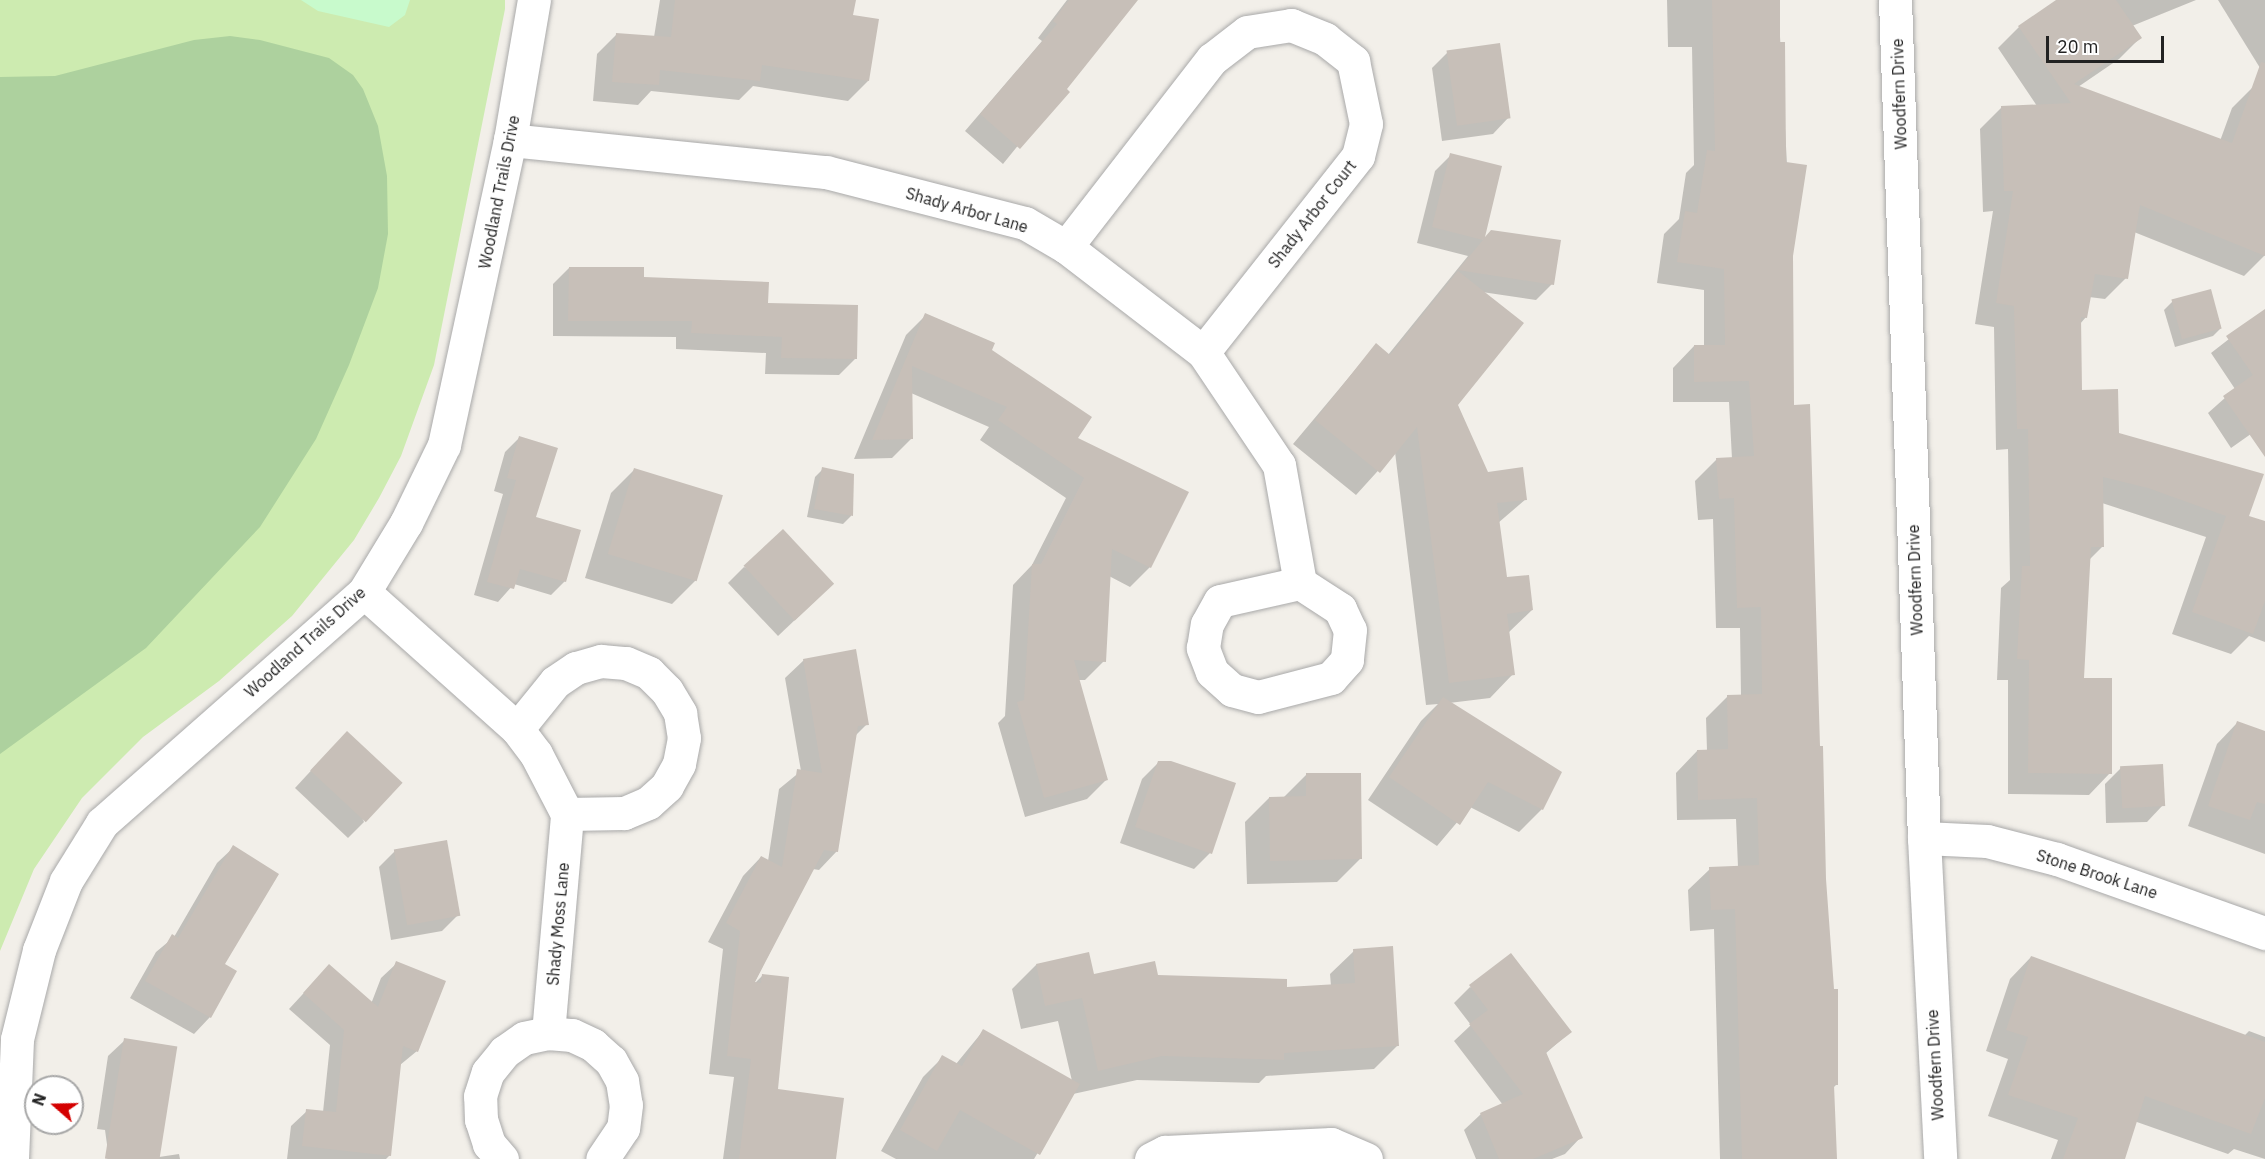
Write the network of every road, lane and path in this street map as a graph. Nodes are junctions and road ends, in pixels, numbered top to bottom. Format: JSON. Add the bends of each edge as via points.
{"nodes":[{"id":1,"x":534,"y":0,"type":"edge"},
{"id":2,"x":1895,"y":0,"type":"edge"},
{"id":3,"x":510,"y":140,"type":"junction"},
{"id":4,"x":1066,"y":247,"type":"junction"},
{"id":5,"x":1203,"y":352,"type":"junction"},
{"id":6,"x":1300,"y":584,"type":"dead end"},
{"id":7,"x":364,"y":592,"type":"junction"},
{"id":8,"x":516,"y":729,"type":"junction"},
{"id":9,"x":567,"y":814,"type":"junction"},
{"id":10,"x":1924,"y":838,"type":"junction"},
{"id":11,"x":2265,"y":933,"type":"edge"},
{"id":12,"x":549,"y":1033,"type":"junction"},
{"id":13,"x":12,"y":1159,"type":"edge"},
{"id":14,"x":502,"y":1159,"type":"edge"},
{"id":15,"x":602,"y":1159,"type":"edge"},
{"id":16,"x":1151,"y":1159,"type":"edge"},
{"id":17,"x":1366,"y":1159,"type":"edge"},
{"id":18,"x":1940,"y":1159,"type":"edge"}],
"edges":[{"from":1,"to":3,"type":"street","name":"Woodland Trails Drive"},
{"from":2,"to":10,"type":"street","name":"Woodfern Drive"},
{"from":3,"to":4,"type":"street","name":"Shady Arbor Lane","via":[[826,172],[1025,223]]},
{"from":3,"to":7,"type":"street","name":"Woodland Trails Drive","via":[[444,445],[406,523]]},
{"from":4,"to":5,"type":"street","name":"Shady Arbor Lane"},
{"from":4,"to":5,"type":"street","name":"Shady Arbor Court","via":[[1212,59],[1247,32],[1291,25],[1325,39],[1353,61],[1366,124],[1358,156]]},
{"from":5,"to":6,"type":"street","name":"Shady Arbor Lane","via":[[1279,465]]},
{"from":7,"to":8,"type":"street"},
{"from":7,"to":13,"type":"street","name":"Woodland Trails Drive","via":[[102,823],[66,881],[39,950],[17,1039]]},
{"from":8,"to":9,"type":"street","via":[[536,754]]},
{"from":8,"to":9,"type":"street","via":[[555,682],[576,668],[601,661],[626,663],[649,674],[668,691],[680,713],[684,738],[680,764],[667,786],[648,803],[624,813]]},
{"from":9,"to":12,"type":"street","name":"Shady Moss Lane"},
{"from":10,"to":11,"type":"street","name":"Stone Brook Lane","via":[[1987,842],[2056,859]]},
{"from":10,"to":18,"type":"street","name":"Woodfern Drive"},
{"from":12,"to":14,"type":"street","via":[[524,1038],[504,1052],[488,1072],[480,1096],[481,1120],[489,1143]]},
{"from":12,"to":15,"type":"street","via":[[572,1035],[593,1045],[611,1061],[622,1081],[626,1105],[622,1128]]},
{"from":16,"to":17,"type":"street","via":[[1165,1152],[1331,1143]]}]}
